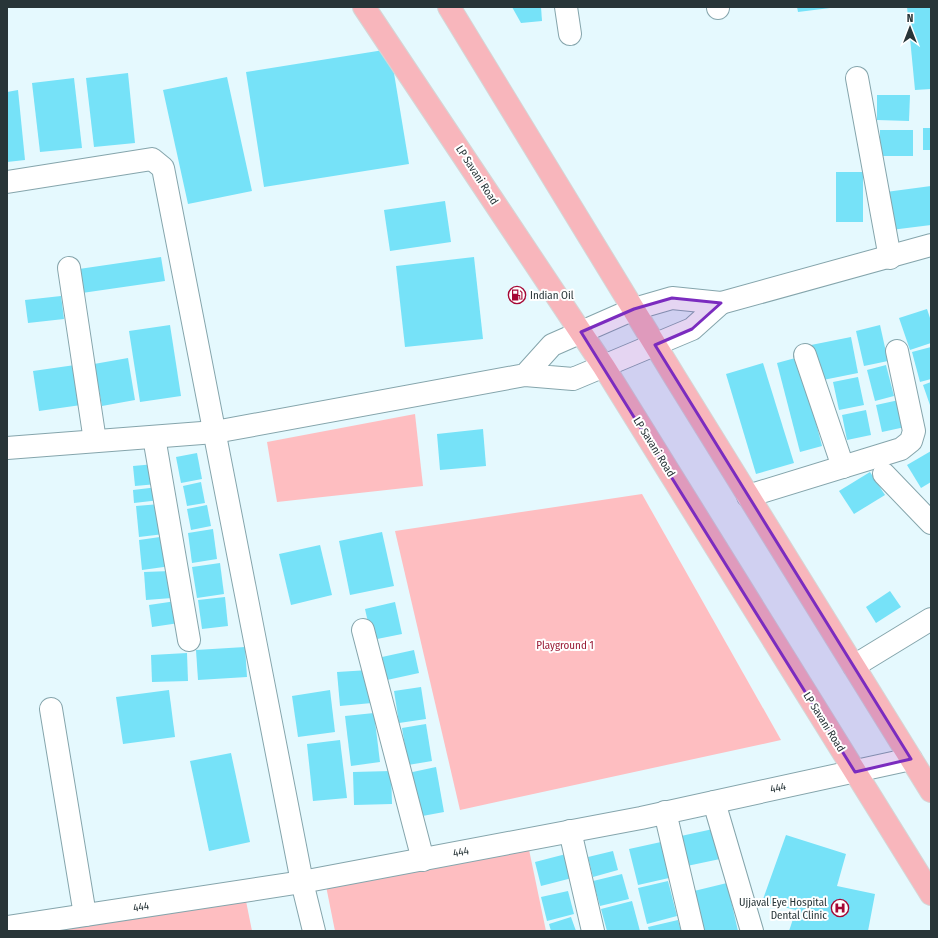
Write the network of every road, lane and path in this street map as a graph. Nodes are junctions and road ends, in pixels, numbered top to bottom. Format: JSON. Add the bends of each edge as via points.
{"nodes":[{"id":1,"x":364,"y":7,"type":"edge"},
{"id":2,"x":449,"y":7,"type":"edge"},
{"id":3,"x":566,"y":7,"type":"edge"},
{"id":4,"x":570,"y":34,"type":"dead end"},
{"id":5,"x":857,"y":78,"type":"dead end"},
{"id":6,"x":7,"y":182,"type":"edge"},
{"id":7,"x":931,"y":245,"type":"edge"},
{"id":8,"x":890,"y":258,"type":"junction"},
{"id":9,"x":69,"y":268,"type":"dead end"},
{"id":10,"x":721,"y":303,"type":"junction"},
{"id":11,"x":634,"y":309,"type":"junction"},
{"id":12,"x":581,"y":332,"type":"junction"},
{"id":13,"x":655,"y":345,"type":"junction"},
{"id":14,"x":897,"y":351,"type":"dead end"},
{"id":15,"x":805,"y":355,"type":"dead end"},
{"id":16,"x":604,"y":367,"type":"junction"},
{"id":17,"x":525,"y":375,"type":"junction"},
{"id":18,"x":215,"y":432,"type":"junction"},
{"id":19,"x":154,"y":437,"type":"junction"},
{"id":20,"x":95,"y":441,"type":"junction"},
{"id":21,"x":7,"y":448,"type":"edge"},
{"id":22,"x":843,"y":467,"type":"junction"},
{"id":23,"x":884,"y":474,"type":"dead end"},
{"id":24,"x":748,"y":496,"type":"junction"},
{"id":25,"x":931,"y":523,"type":"edge"},
{"id":26,"x":931,"y":619,"type":"edge"},
{"id":27,"x":363,"y":630,"type":"dead end"},
{"id":28,"x":189,"y":640,"type":"dead end"},
{"id":29,"x":854,"y":666,"type":"junction"},
{"id":30,"x":51,"y":709,"type":"dead end"},
{"id":31,"x":911,"y":759,"type":"junction"},
{"id":32,"x":854,"y":772,"type":"junction"},
{"id":33,"x":931,"y":791,"type":"edge"},
{"id":34,"x":714,"y":802,"type":"junction"},
{"id":35,"x":666,"y":812,"type":"junction"},
{"id":36,"x":570,"y":831,"type":"junction"},
{"id":37,"x":422,"y":860,"type":"junction"},
{"id":38,"x":302,"y":882,"type":"junction"},
{"id":39,"x":931,"y":894,"type":"edge"},
{"id":40,"x":85,"y":916,"type":"junction"},
{"id":41,"x":54,"y":926,"type":"edge"},
{"id":42,"x":7,"y":927,"type":"edge"},
{"id":43,"x":314,"y":931,"type":"edge"},
{"id":44,"x":593,"y":931,"type":"edge"},
{"id":45,"x":693,"y":931,"type":"edge"},
{"id":46,"x":752,"y":931,"type":"edge"}],
"edges":[{"from":1,"to":12,"type":"main road","name":"LP Savani Road"},
{"from":2,"to":11,"type":"main road"},
{"from":3,"to":4,"type":"street"},
{"from":5,"to":8,"type":"street"},
{"from":6,"to":18,"type":"street","via":[[152,159],[163,168]]},
{"from":7,"to":8,"type":"street"},
{"from":8,"to":10,"type":"street"},
{"from":9,"to":20,"type":"street"},
{"from":10,"to":11,"type":"street","via":[[672,298]]},
{"from":10,"to":13,"type":"street","via":[[692,329]]},
{"from":11,"to":12,"type":"street"},
{"from":11,"to":13,"type":"main road"},
{"from":12,"to":16,"type":"main road","name":"LP Savani Road"},
{"from":12,"to":17,"type":"street","via":[[552,345]]},
{"from":13,"to":16,"type":"street"},
{"from":13,"to":24,"type":"main road"},
{"from":14,"to":22,"type":"street","via":[[914,431],[911,441],[901,449]]},
{"from":15,"to":22,"type":"street"},
{"from":16,"to":17,"type":"street","via":[[573,379]]},
{"from":16,"to":32,"type":"main road","name":"LP Savani Road"},
{"from":17,"to":18,"type":"street"},
{"from":18,"to":19,"type":"street"},
{"from":18,"to":38,"type":"street"},
{"from":19,"to":20,"type":"street"},
{"from":19,"to":28,"type":"street"},
{"from":20,"to":21,"type":"street"},
{"from":22,"to":24,"type":"street"},
{"from":23,"to":25,"type":"street"},
{"from":24,"to":29,"type":"main road"},
{"from":26,"to":29,"type":"street"},
{"from":27,"to":37,"type":"street"},
{"from":29,"to":31,"type":"main road"},
{"from":30,"to":40,"type":"street"},
{"from":31,"to":32,"type":"street","name":"444"},
{"from":31,"to":33,"type":"main road"},
{"from":32,"to":34,"type":"street","name":"444"},
{"from":32,"to":39,"type":"main road","name":"LP Savani Road"},
{"from":34,"to":35,"type":"street","name":"444"},
{"from":34,"to":46,"type":"street"},
{"from":35,"to":36,"type":"street","name":"444"},
{"from":35,"to":45,"type":"street"},
{"from":36,"to":37,"type":"street","name":"444"},
{"from":36,"to":44,"type":"street"},
{"from":37,"to":38,"type":"street","name":"444"},
{"from":38,"to":40,"type":"street","name":"444"},
{"from":38,"to":43,"type":"street"},
{"from":40,"to":41,"type":"street","name":"444"},
{"from":41,"to":42,"type":"street","name":"444"}]}
